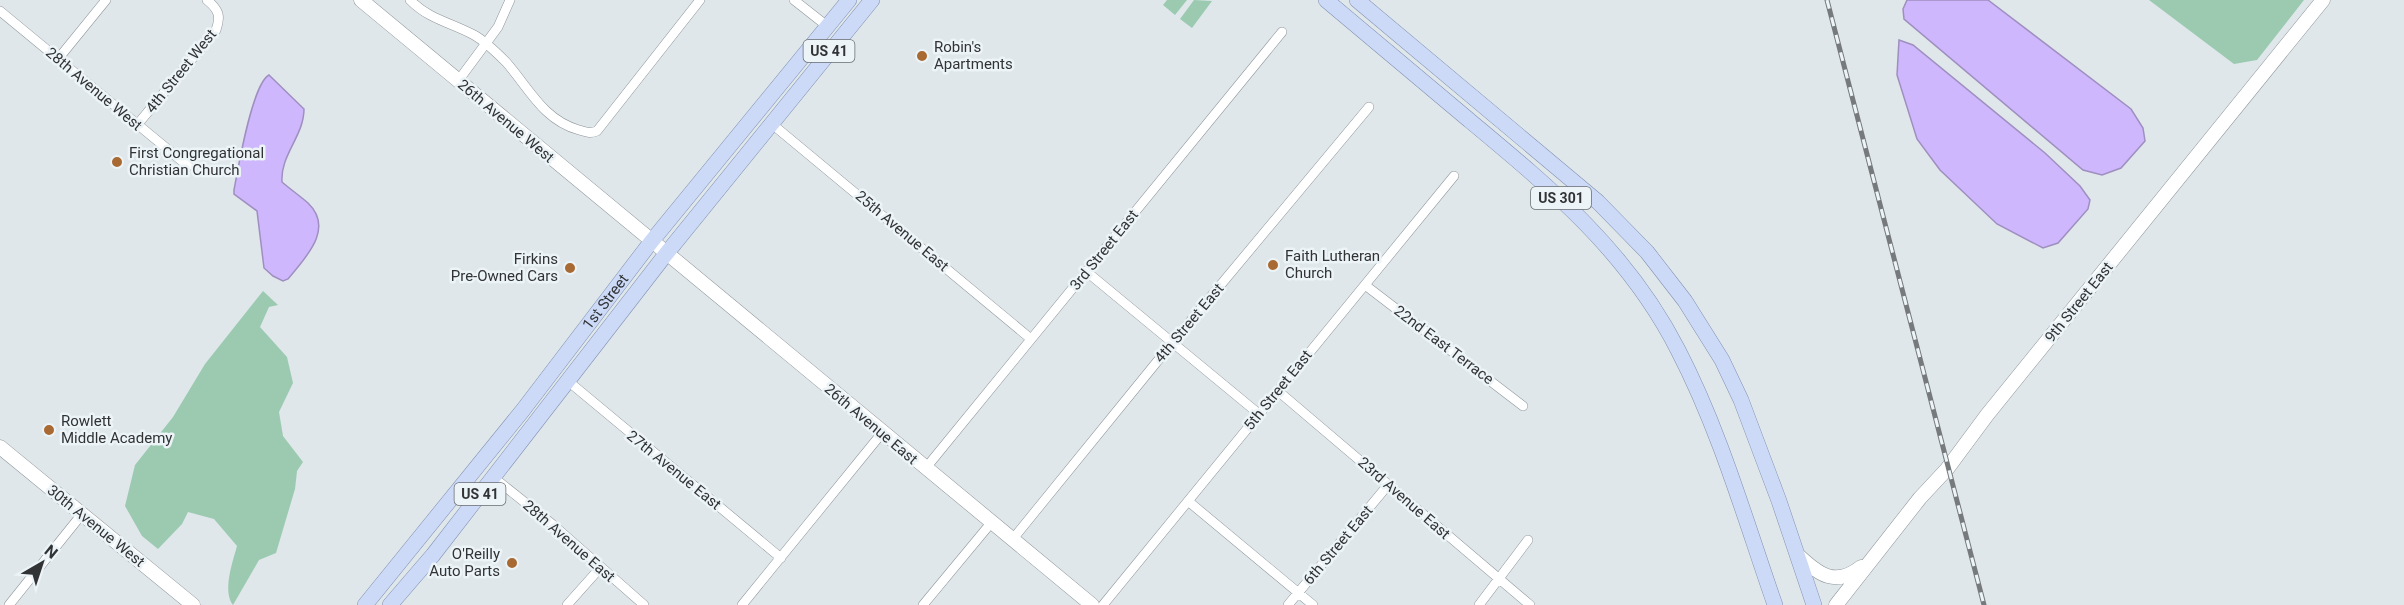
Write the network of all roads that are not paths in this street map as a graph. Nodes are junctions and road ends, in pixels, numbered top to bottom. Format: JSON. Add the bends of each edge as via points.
{"nodes":[{"id":1,"x":106,"y":0,"type":"edge"},
{"id":2,"x":207,"y":0,"type":"edge"},
{"id":3,"x":361,"y":0,"type":"edge"},
{"id":4,"x":410,"y":0,"type":"edge"},
{"id":5,"x":510,"y":0,"type":"edge"},
{"id":6,"x":700,"y":0,"type":"edge"},
{"id":7,"x":795,"y":0,"type":"edge"},
{"id":8,"x":849,"y":0,"type":"edge"},
{"id":9,"x":863,"y":0,"type":"edge"},
{"id":10,"x":872,"y":0,"type":"edge"},
{"id":11,"x":1326,"y":0,"type":"edge"},
{"id":12,"x":1357,"y":0,"type":"edge"},
{"id":13,"x":2323,"y":0,"type":"edge"},
{"id":14,"x":0,"y":11,"type":"edge"},
{"id":15,"x":827,"y":26,"type":"junction"},
{"id":16,"x":1282,"y":32,"type":"dead end"},
{"id":17,"x":486,"y":44,"type":"junction"},
{"id":18,"x":58,"y":60,"type":"junction"},
{"id":19,"x":814,"y":69,"type":"junction"},
{"id":20,"x":458,"y":81,"type":"junction"},
{"id":21,"x":1369,"y":107,"type":"dead end"},
{"id":22,"x":772,"y":124,"type":"junction"},
{"id":23,"x":137,"y":125,"type":"junction"},
{"id":24,"x":188,"y":166,"type":"dead end"},
{"id":25,"x":1454,"y":176,"type":"dead end"},
{"id":26,"x":651,"y":242,"type":"junction"},
{"id":27,"x":666,"y":254,"type":"junction"},
{"id":28,"x":1087,"y":272,"type":"junction"},
{"id":29,"x":1365,"y":285,"type":"junction"},
{"id":30,"x":1031,"y":339,"type":"junction"},
{"id":31,"x":1173,"y":342,"type":"junction"},
{"id":32,"x":553,"y":371,"type":"junction"},
{"id":33,"x":568,"y":381,"type":"junction"},
{"id":34,"x":1278,"y":392,"type":"junction"},
{"id":35,"x":1523,"y":406,"type":"dead end"},
{"id":36,"x":1259,"y":414,"type":"junction"},
{"id":37,"x":882,"y":433,"type":"junction"},
{"id":38,"x":0,"y":447,"type":"edge"},
{"id":39,"x":925,"y":468,"type":"junction"},
{"id":40,"x":469,"y":477,"type":"junction"},
{"id":41,"x":494,"y":477,"type":"junction"},
{"id":42,"x":1388,"y":484,"type":"junction"},
{"id":43,"x":1188,"y":501,"type":"junction"},
{"id":44,"x":82,"y":514,"type":"junction"},
{"id":45,"x":991,"y":523,"type":"junction"},
{"id":46,"x":1012,"y":540,"type":"junction"},
{"id":47,"x":1528,"y":540,"type":"dead end"},
{"id":48,"x":1799,"y":556,"type":"junction"},
{"id":49,"x":1874,"y":556,"type":"junction"},
{"id":50,"x":781,"y":558,"type":"junction"},
{"id":51,"x":600,"y":568,"type":"junction"},
{"id":52,"x":1499,"y":579,"type":"junction"},
{"id":53,"x":1298,"y":593,"type":"junction"},
{"id":54,"x":395,"y":599,"type":"edge"},
{"id":55,"x":9,"y":605,"type":"edge"},
{"id":56,"x":193,"y":605,"type":"edge"},
{"id":57,"x":365,"y":605,"type":"edge"},
{"id":58,"x":567,"y":605,"type":"edge"},
{"id":59,"x":644,"y":605,"type":"edge"},
{"id":60,"x":742,"y":605,"type":"edge"},
{"id":61,"x":923,"y":605,"type":"edge"},
{"id":62,"x":1092,"y":605,"type":"edge"},
{"id":63,"x":1103,"y":605,"type":"edge"},
{"id":64,"x":1288,"y":605,"type":"edge"},
{"id":65,"x":1313,"y":605,"type":"edge"},
{"id":66,"x":1479,"y":605,"type":"edge"},
{"id":67,"x":1530,"y":605,"type":"edge"},
{"id":68,"x":1775,"y":605,"type":"edge"},
{"id":69,"x":1814,"y":605,"type":"edge"},
{"id":70,"x":1836,"y":605,"type":"edge"}],
"edges":[{"from":1,"to":18,"type":"street"},
{"from":2,"to":23,"type":"street","name":"4th Street West","via":[[219,15],[216,30]]},
{"from":3,"to":20,"type":"street","name":"26th Avenue West"},
{"from":4,"to":17,"type":"street","via":[[422,12]]},
{"from":5,"to":17,"type":"street"},
{"from":6,"to":17,"type":"street","via":[[597,131],[590,133],[570,128],[550,116]]},
{"from":7,"to":15,"type":"street"},
{"from":8,"to":15,"type":"main road","name":"1st Street","number":"US 41"},
{"from":9,"to":19,"type":"main road","via":[[832,37]]},
{"from":10,"to":19,"type":"main road","name":"1st Street","number":"US 41"},
{"from":11,"to":68,"type":"main road","number":"US 301","via":[[1549,186],[1633,278],[1678,349],[1703,401]]},
{"from":12,"to":48,"type":"main road","number":"US 301","via":[[1598,202],[1662,270],[1727,370]]},
{"from":13,"to":49,"type":"street","name":"9th Street East"},
{"from":14,"to":18,"type":"street","name":"28th Avenue West"},
{"from":15,"to":26,"type":"main road","name":"1st Street","number":"US 41"},
{"from":16,"to":28,"type":"street","name":"3rd Street East"},
{"from":17,"to":20,"type":"street"},
{"from":18,"to":23,"type":"street","name":"28th Avenue West"},
{"from":19,"to":22,"type":"main road","name":"1st Street","number":"US 41"},
{"from":20,"to":26,"type":"street","name":"26th Avenue West"},
{"from":21,"to":31,"type":"street","name":"4th Street East"},
{"from":22,"to":27,"type":"main road","name":"1st Street","number":"US 41"},
{"from":22,"to":30,"type":"street","name":"25th Avenue East"},
{"from":23,"to":24,"type":"street","name":"28th Avenue West"},
{"from":25,"to":29,"type":"street","name":"5th Street East"},
{"from":26,"to":27,"type":"street","name":"26th Avenue East"},
{"from":26,"to":32,"type":"main road","name":"1st Street","number":"US 41"},
{"from":27,"to":33,"type":"main road","name":"1st Street","number":"US 41"},
{"from":27,"to":37,"type":"street","name":"26th Avenue East"},
{"from":28,"to":30,"type":"street","name":"3rd Street East"},
{"from":28,"to":31,"type":"street"},
{"from":29,"to":34,"type":"street","name":"5th Street East"},
{"from":29,"to":35,"type":"street","name":"22nd East Terrace"},
{"from":30,"to":39,"type":"street","name":"3rd Street East"},
{"from":31,"to":36,"type":"street"},
{"from":31,"to":46,"type":"street","name":"4th Street East"},
{"from":32,"to":40,"type":"main road","name":"1st Street","number":"US 41"},
{"from":32,"to":41,"type":"main road","via":[[544,397],[493,464],[490,471]]},
{"from":33,"to":41,"type":"main road","name":"1st Street","number":"US 41"},
{"from":33,"to":50,"type":"street","name":"27th Avenue East"},
{"from":34,"to":36,"type":"street","name":"5th Street East"},
{"from":34,"to":42,"type":"street","name":"23rd Avenue East"},
{"from":36,"to":43,"type":"street","name":"5th Street East"},
{"from":37,"to":39,"type":"street","name":"26th Avenue East"},
{"from":37,"to":50,"type":"street"},
{"from":38,"to":44,"type":"street","name":"30th Avenue West"},
{"from":39,"to":45,"type":"street","name":"26th Avenue East"},
{"from":40,"to":54,"type":"main road","via":[[470,490],[412,562]]},
{"from":40,"to":57,"type":"main road","name":"1st Street","number":"US 41"},
{"from":41,"to":51,"type":"street","name":"28th Avenue East"},
{"from":41,"to":54,"type":"main road","name":"1st Street","number":"US 41"},
{"from":42,"to":52,"type":"street","name":"23rd Avenue East"},
{"from":42,"to":53,"type":"street","name":"6th Street East"},
{"from":43,"to":53,"type":"street"},
{"from":43,"to":63,"type":"street","name":"5th Street East"},
{"from":44,"to":55,"type":"street"},
{"from":44,"to":56,"type":"street","name":"30th Avenue West"},
{"from":45,"to":46,"type":"street","name":"26th Avenue East"},
{"from":45,"to":61,"type":"street"},
{"from":46,"to":62,"type":"street","name":"26th Avenue East"},
{"from":47,"to":52,"type":"street"},
{"from":48,"to":49,"type":"street","via":[[1814,570],[1836,578],[1852,574]]},
{"from":48,"to":69,"type":"main road","number":"US 301"},
{"from":49,"to":70,"type":"street","name":"9th Street East"},
{"from":50,"to":60,"type":"street"},
{"from":51,"to":58,"type":"street"},
{"from":51,"to":59,"type":"street","name":"28th Avenue East"},
{"from":52,"to":66,"type":"street"},
{"from":52,"to":67,"type":"street","name":"23rd Avenue East"},
{"from":53,"to":64,"type":"street","name":"6th Street East"},
{"from":53,"to":65,"type":"street"}]}
